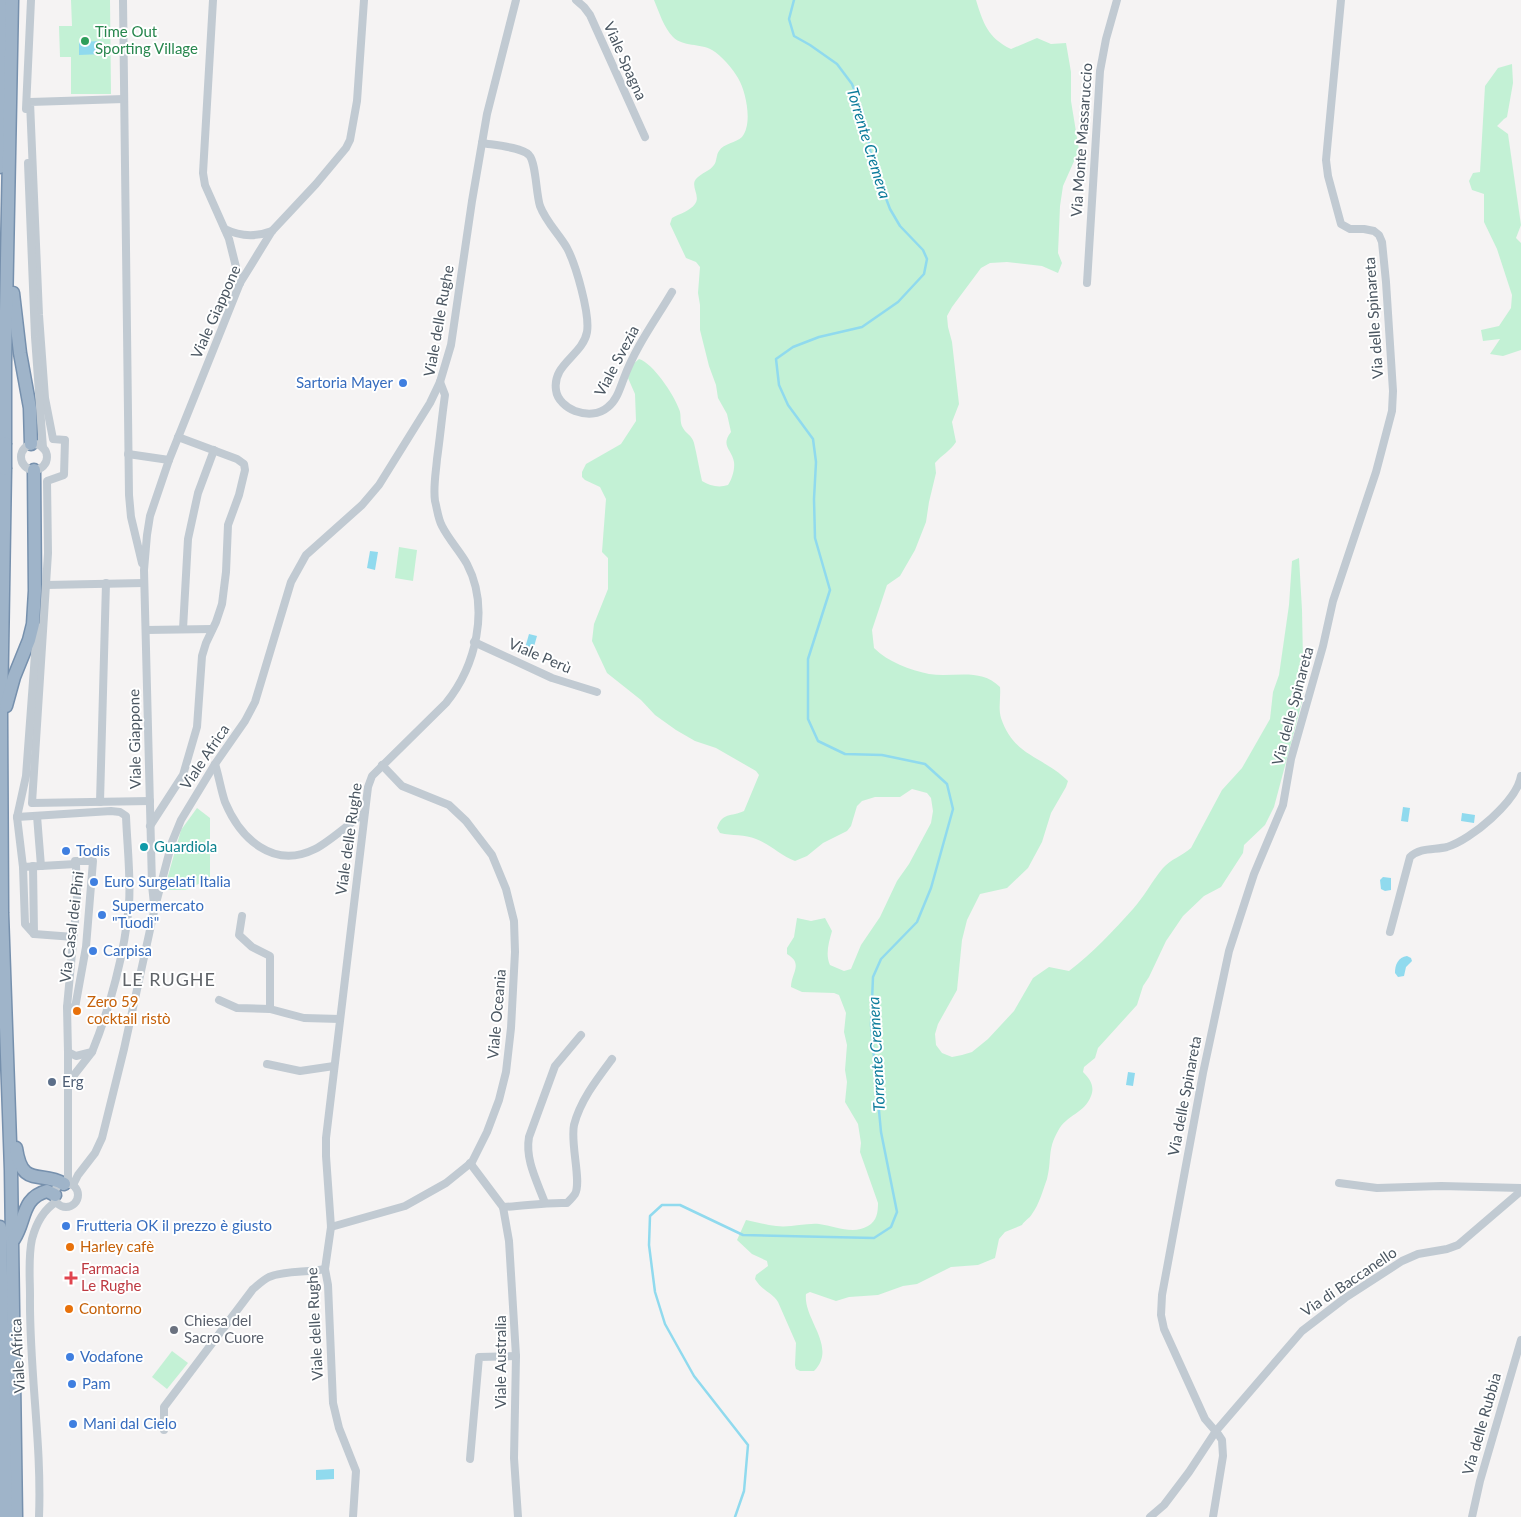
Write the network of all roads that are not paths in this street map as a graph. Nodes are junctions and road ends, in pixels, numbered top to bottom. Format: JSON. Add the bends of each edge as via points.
{"nodes":[{"id":1,"x":2,"y":0,"type":"edge"},
{"id":2,"x":12,"y":0,"type":"edge"},
{"id":3,"x":31,"y":0,"type":"edge"},
{"id":4,"x":123,"y":0,"type":"edge"},
{"id":5,"x":212,"y":0,"type":"edge"},
{"id":6,"x":364,"y":0,"type":"edge"},
{"id":7,"x":516,"y":0,"type":"edge"},
{"id":8,"x":576,"y":0,"type":"edge"},
{"id":9,"x":1117,"y":0,"type":"edge"},
{"id":10,"x":1341,"y":0,"type":"edge"},
{"id":11,"x":124,"y":99,"type":"junction"},
{"id":12,"x":645,"y":136,"type":"dead end"},
{"id":13,"x":482,"y":143,"type":"junction"},
{"id":14,"x":0,"y":166,"type":"edge"},
{"id":15,"x":225,"y":229,"type":"junction"},
{"id":16,"x":272,"y":232,"type":"junction"},
{"id":17,"x":8,"y":263,"type":"junction"},
{"id":18,"x":240,"y":283,"type":"junction"},
{"id":19,"x":1087,"y":283,"type":"dead end"},
{"id":20,"x":672,"y":292,"type":"dead end"},
{"id":21,"x":440,"y":382,"type":"junction"},
{"id":22,"x":178,"y":437,"type":"junction"},
{"id":23,"x":37,"y":446,"type":"junction"},
{"id":24,"x":214,"y":450,"type":"junction"},
{"id":25,"x":128,"y":454,"type":"junction"},
{"id":26,"x":0,"y":455,"type":"edge"},
{"id":27,"x":20,"y":456,"type":"junction"},
{"id":28,"x":169,"y":460,"type":"junction"},
{"id":29,"x":37,"y":469,"type":"junction"},
{"id":30,"x":144,"y":570,"type":"junction"},
{"id":31,"x":106,"y":583,"type":"junction"},
{"id":32,"x":144,"y":583,"type":"junction"},
{"id":33,"x":46,"y":585,"type":"junction"},
{"id":34,"x":212,"y":629,"type":"junction"},
{"id":35,"x":146,"y":630,"type":"junction"},
{"id":36,"x":183,"y":630,"type":"junction"},
{"id":37,"x":474,"y":642,"type":"junction"},
{"id":38,"x":597,"y":692,"type":"dead end"},
{"id":39,"x":1,"y":714,"type":"edge"},
{"id":40,"x":215,"y":764,"type":"junction"},
{"id":41,"x":382,"y":765,"type":"junction"},
{"id":42,"x":1521,"y":776,"type":"edge"},
{"id":43,"x":150,"y":801,"type":"junction"},
{"id":44,"x":100,"y":802,"type":"junction"},
{"id":45,"x":364,"y":813,"type":"junction"},
{"id":46,"x":37,"y":816,"type":"junction"},
{"id":47,"x":17,"y":817,"type":"junction"},
{"id":48,"x":150,"y":826,"type":"junction"},
{"id":49,"x":76,"y":864,"type":"junction"},
{"id":50,"x":37,"y":866,"type":"junction"},
{"id":51,"x":22,"y":867,"type":"junction"},
{"id":52,"x":155,"y":907,"type":"junction"},
{"id":53,"x":242,"y":916,"type":"dead end"},
{"id":54,"x":1390,"y":932,"type":"dead end"},
{"id":55,"x":34,"y":934,"type":"junction"},
{"id":56,"x":74,"y":937,"type":"junction"},
{"id":57,"x":219,"y":1000,"type":"dead end"},
{"id":58,"x":67,"y":1006,"type":"junction"},
{"id":59,"x":270,"y":1009,"type":"junction"},
{"id":60,"x":340,"y":1020,"type":"junction"},
{"id":61,"x":580,"y":1036,"type":"dead end"},
{"id":62,"x":68,"y":1052,"type":"junction"},
{"id":63,"x":92,"y":1052,"type":"junction"},
{"id":64,"x":612,"y":1059,"type":"dead end"},
{"id":65,"x":266,"y":1064,"type":"dead end"},
{"id":66,"x":334,"y":1066,"type":"junction"},
{"id":67,"x":67,"y":1084,"type":"junction"},
{"id":68,"x":9,"y":1125,"type":"junction"},
{"id":69,"x":470,"y":1163,"type":"junction"},
{"id":70,"x":1339,"y":1183,"type":"dead end"},
{"id":71,"x":68,"y":1184,"type":"junction"},
{"id":72,"x":1521,"y":1189,"type":"edge"},
{"id":73,"x":55,"y":1198,"type":"junction"},
{"id":74,"x":545,"y":1203,"type":"junction"},
{"id":75,"x":503,"y":1207,"type":"junction"},
{"id":76,"x":0,"y":1227,"type":"edge"},
{"id":77,"x":331,"y":1227,"type":"junction"},
{"id":78,"x":12,"y":1242,"type":"junction"},
{"id":79,"x":324,"y":1269,"type":"junction"},
{"id":80,"x":1,"y":1272,"type":"edge"},
{"id":81,"x":1521,"y":1340,"type":"edge"},
{"id":82,"x":516,"y":1356,"type":"junction"},
{"id":83,"x":164,"y":1430,"type":"dead end"},
{"id":84,"x":1216,"y":1431,"type":"junction"},
{"id":85,"x":470,"y":1459,"type":"dead end"},
{"id":86,"x":6,"y":1517,"type":"edge"},
{"id":87,"x":16,"y":1517,"type":"edge"},
{"id":88,"x":39,"y":1517,"type":"edge"},
{"id":89,"x":353,"y":1517,"type":"edge"},
{"id":90,"x":518,"y":1517,"type":"edge"},
{"id":91,"x":1150,"y":1517,"type":"edge"},
{"id":92,"x":1212,"y":1517,"type":"edge"},
{"id":93,"x":1472,"y":1517,"type":"edge"}],
"edges":[{"from":1,"to":14,"type":"highway"},
{"from":2,"to":17,"type":"highway"},
{"from":3,"to":23,"type":"street","via":[[26,102]]},
{"from":4,"to":11,"type":"street","name":"Viale Giappone"},
{"from":5,"to":15,"type":"street","via":[[202,173]]},
{"from":6,"to":16,"type":"street","name":"Viale Giappone","via":[[357,100],[350,140],[316,184]]},
{"from":7,"to":13,"type":"street","name":"Viale delle Rughe"},
{"from":8,"to":12,"type":"street","name":"Viale Spagna","via":[[590,15]]},
{"from":9,"to":19,"type":"street","name":"Via Monte Massaruccio","via":[[1104,45],[1096,102]]},
{"from":10,"to":84,"type":"street","name":"Via delle Spinareta","via":[[1326,160],[1328,176],[1341,224],[1350,229],[1374,231],[1382,242],[1392,404],[1376,472],[1333,600],[1291,759],[1283,805],[1254,874],[1229,951],[1163,1290],[1162,1325],[1205,1419]]},
{"from":11,"to":25,"type":"street","name":"Viale Giappone"},
{"from":11,"to":33,"type":"street","via":[[30,102],[45,398],[53,439],[64,440],[64,475],[48,481]]},
{"from":13,"to":20,"type":"street","name":"Viale Svezia","via":[[529,155],[542,210],[574,266],[587,329],[582,344],[557,376],[556,394],[566,406],[580,413],[593,414],[612,403],[636,349]]},
{"from":13,"to":21,"type":"street","name":"Viale delle Rughe","via":[[451,345]]},
{"from":15,"to":16,"type":"street","via":[[244,236]]},
{"from":15,"to":18,"type":"street"},
{"from":16,"to":18,"type":"street","name":"Viale Giappone"},
{"from":17,"to":23,"type":"highway","via":[[12,271],[20,353]]},
{"from":17,"to":39,"type":"highway","bridge":true},
{"from":18,"to":22,"type":"street","name":"Viale Giappone"},
{"from":21,"to":37,"type":"street","name":"Viale delle Rughe","via":[[445,395],[435,500],[441,525],[467,563],[475,582],[479,611]]},
{"from":21,"to":40,"type":"street","name":"Viale Africa","via":[[379,485],[362,505],[306,555],[296,571],[255,702],[246,721]]},
{"from":22,"to":24,"type":"street"},
{"from":22,"to":28,"type":"street","name":"Viale Giappone"},
{"from":23,"to":27,"type":"street","via":[[24,448]]},
{"from":23,"to":29,"type":"street","via":[[45,451],[46,460]]},
{"from":24,"to":34,"type":"street","via":[[240,460],[245,468],[228,525],[223,594]]},
{"from":24,"to":36,"type":"street","via":[[198,493],[188,539]]},
{"from":25,"to":28,"type":"street"},
{"from":25,"to":30,"type":"street","name":"Viale Giappone","via":[[131,517]]},
{"from":26,"to":27,"type":"street"},
{"from":27,"to":29,"type":"street","via":[[26,467]]},
{"from":28,"to":30,"type":"street","name":"Viale Giappone","via":[[150,516]]},
{"from":29,"to":39,"type":"highway","via":[[33,624]]},
{"from":29,"to":47,"type":"street","via":[[38,601],[26,776]]},
{"from":30,"to":32,"type":"street","name":"Viale Giappone"},
{"from":31,"to":32,"type":"street"},
{"from":31,"to":33,"type":"street"},
{"from":31,"to":44,"type":"street"},
{"from":32,"to":35,"type":"street","name":"Viale Giappone"},
{"from":33,"to":44,"type":"street","via":[[32,803]]},
{"from":34,"to":36,"type":"street"},
{"from":34,"to":48,"type":"street","via":[[202,656],[197,727],[186,768]]},
{"from":35,"to":36,"type":"street"},
{"from":35,"to":43,"type":"street","name":"Viale Giappone"},
{"from":37,"to":38,"type":"street","name":"Viale Perù","via":[[552,678]]},
{"from":37,"to":41,"type":"street","name":"Viale delle Rughe","via":[[456,691]]},
{"from":39,"to":68,"type":"highway","via":[[2,913]]},
{"from":40,"to":45,"type":"street","via":[[225,802],[243,834],[261,848],[279,855],[296,856],[315,849]]},
{"from":40,"to":52,"type":"street","name":"Viale Africa","via":[[180,820]]},
{"from":41,"to":45,"type":"street","name":"Viale delle Rughe","via":[[372,776]]},
{"from":41,"to":69,"type":"street","name":"Viale Oceania","via":[[402,786],[449,805],[466,821],[492,855],[506,889],[514,921],[511,1028],[506,1072],[487,1132]]},
{"from":42,"to":54,"type":"street","via":[[1518,787],[1504,805],[1476,830],[1454,844],[1421,851],[1410,857]]},
{"from":43,"to":44,"type":"street"},
{"from":43,"to":48,"type":"street","name":"Viale Giappone"},
{"from":45,"to":60,"type":"street","name":"Viale delle Rughe"},
{"from":46,"to":47,"type":"street"},
{"from":46,"to":50,"type":"street"},
{"from":46,"to":63,"type":"street","via":[[111,811],[126,816],[129,904],[120,964],[104,1024]]},
{"from":47,"to":51,"type":"street"},
{"from":48,"to":52,"type":"street","name":"Viale Giappone"},
{"from":49,"to":50,"type":"street"},
{"from":49,"to":56,"type":"street"},
{"from":49,"to":58,"type":"street","name":"Via Casal dei Pini","via":[[75,861],[93,861],[86,947],[75,1008]]},
{"from":50,"to":51,"type":"street"},
{"from":50,"to":55,"type":"street"},
{"from":51,"to":55,"type":"street","via":[[25,924]]},
{"from":52,"to":71,"type":"street","name":"Viale Africa","via":[[102,1138],[95,1153]]},
{"from":53,"to":59,"type":"street","via":[[239,935],[252,947],[270,956]]},
{"from":55,"to":56,"type":"street"},
{"from":56,"to":58,"type":"street"},
{"from":57,"to":59,"type":"street","via":[[237,1008]]},
{"from":58,"to":62,"type":"street"},
{"from":59,"to":60,"type":"street","via":[[304,1018]]},
{"from":60,"to":66,"type":"street","name":"Viale delle Rughe"},
{"from":61,"to":74,"type":"street","via":[[555,1066],[529,1137],[529,1158]]},
{"from":62,"to":63,"type":"street","via":[[76,1056]]},
{"from":62,"to":67,"type":"street","name":"Viale Africa"},
{"from":63,"to":67,"type":"street"},
{"from":64,"to":74,"type":"street","via":[[584,1100],[574,1126],[572,1145],[576,1193],[567,1203]]},
{"from":65,"to":66,"type":"street","via":[[300,1071]]},
{"from":66,"to":77,"type":"street","name":"Viale delle Rughe","via":[[326,1156]]},
{"from":67,"to":71,"type":"street","name":"Viale Africa"},
{"from":68,"to":71,"type":"highway","via":[[21,1167],[29,1175]]},
{"from":68,"to":78,"type":"highway"},
{"from":69,"to":75,"type":"street","name":"Viale Australia"},
{"from":69,"to":77,"type":"street","name":"Viale Oceania","via":[[446,1182],[404,1206]]},
{"from":70,"to":72,"type":"street","via":[[1377,1188]]},
{"from":71,"to":73,"type":"street","name":"Viale Africa","via":[[58,1187]]},
{"from":71,"to":73,"type":"street","name":"Viale Africa","via":[[78,1195],[74,1205],[63,1207]]},
{"from":72,"to":84,"type":"street","name":"Via di Baccanello","via":[[1458,1245],[1409,1257],[1327,1311],[1293,1340]]},
{"from":73,"to":78,"type":"highway","via":[[47,1191],[27,1205]]},
{"from":73,"to":88,"type":"street","name":"Viale Africa","via":[[39,1221],[30,1250],[29,1326]]},
{"from":74,"to":75,"type":"street"},
{"from":75,"to":82,"type":"street","name":"Viale Australia","via":[[512,1266]]},
{"from":76,"to":80,"type":"highway"},
{"from":77,"to":79,"type":"street","name":"Viale delle Rughe"},
{"from":78,"to":87,"type":"highway"},
{"from":79,"to":83,"type":"street","via":[[281,1274],[267,1278],[253,1289],[164,1406]]},
{"from":79,"to":89,"type":"street","name":"Viale delle Rughe","via":[[328,1285],[333,1403],[356,1471]]},
{"from":80,"to":86,"type":"highway"},
{"from":81,"to":93,"type":"street","name":"Via delle Rubbia"},
{"from":82,"to":85,"type":"street","via":[[479,1357]]},
{"from":82,"to":90,"type":"street","name":"Viale Australia","via":[[514,1458]]},
{"from":84,"to":91,"type":"street","name":"Via di Baccanello","via":[[1173,1494]]},
{"from":84,"to":92,"type":"street","via":[[1222,1440],[1223,1452]]}]}
